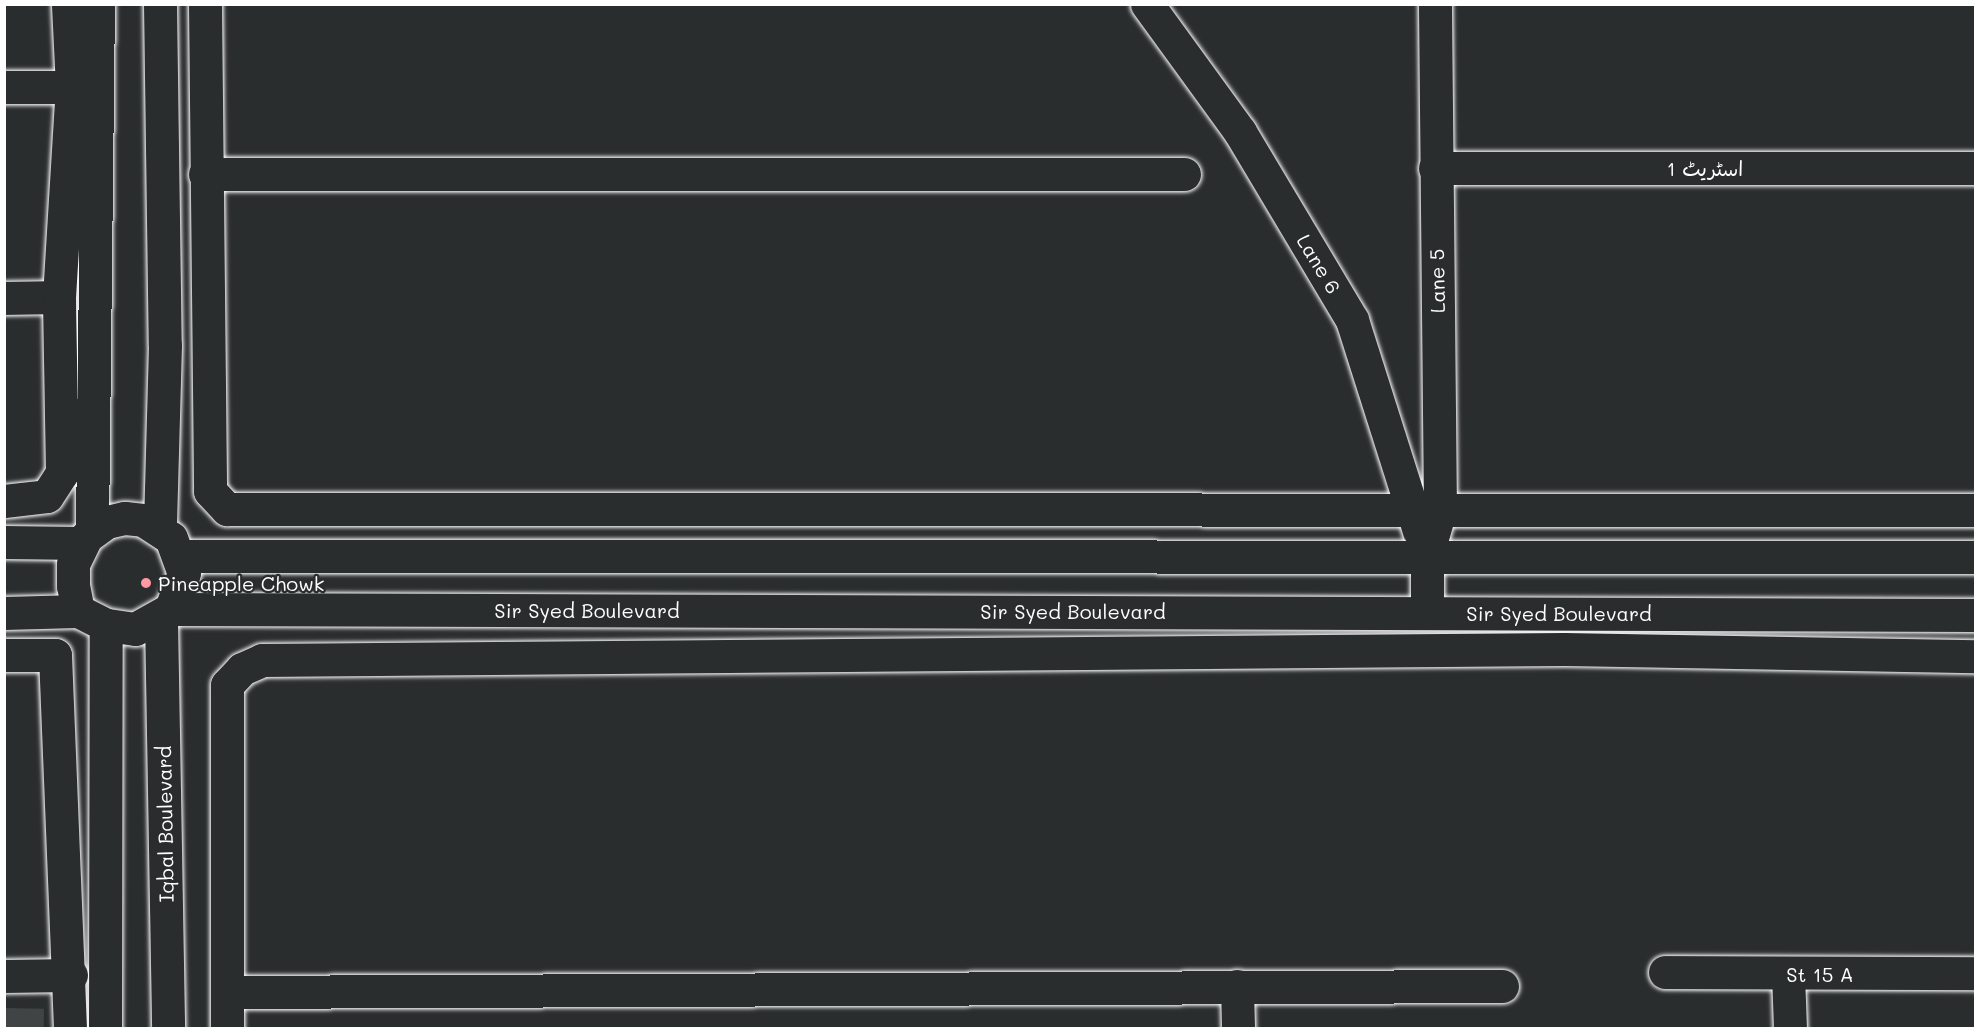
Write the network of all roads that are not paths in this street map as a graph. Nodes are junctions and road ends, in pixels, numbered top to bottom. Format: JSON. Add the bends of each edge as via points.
{"nodes":[{"id":1,"x":68,"y":4,"type":"edge"},
{"id":2,"x":98,"y":4,"type":"edge"},
{"id":3,"x":160,"y":4,"type":"edge"},
{"id":4,"x":206,"y":4,"type":"edge"},
{"id":5,"x":1147,"y":4,"type":"edge"},
{"id":6,"x":1435,"y":4,"type":"edge"},
{"id":7,"x":4,"y":87,"type":"edge"},
{"id":8,"x":72,"y":87,"type":"junction"},
{"id":9,"x":1435,"y":168,"type":"junction"},
{"id":10,"x":1976,"y":168,"type":"edge"},
{"id":11,"x":205,"y":174,"type":"junction"},
{"id":12,"x":1184,"y":174,"type":"dead end"},
{"id":13,"x":59,"y":297,"type":"junction"},
{"id":14,"x":4,"y":298,"type":"edge"},
{"id":15,"x":4,"y":501,"type":"edge"},
{"id":16,"x":1426,"y":510,"type":"junction"},
{"id":17,"x":1976,"y":510,"type":"edge"},
{"id":18,"x":764,"y":512,"type":"junction"},
{"id":19,"x":160,"y":528,"type":"junction"},
{"id":20,"x":86,"y":537,"type":"junction"},
{"id":21,"x":4,"y":542,"type":"edge"},
{"id":22,"x":1427,"y":555,"type":"junction"},
{"id":23,"x":182,"y":556,"type":"junction"},
{"id":24,"x":1976,"y":557,"type":"edge"},
{"id":25,"x":765,"y":559,"type":"junction"},
{"id":26,"x":1427,"y":612,"type":"junction"},
{"id":27,"x":4,"y":613,"type":"edge"},
{"id":28,"x":166,"y":614,"type":"junction"},
{"id":29,"x":1976,"y":615,"type":"edge"},
{"id":30,"x":92,"y":618,"type":"junction"},
{"id":31,"x":4,"y":655,"type":"edge"},
{"id":32,"x":1976,"y":656,"type":"edge"},
{"id":33,"x":1665,"y":972,"type":"dead end"},
{"id":34,"x":1976,"y":973,"type":"edge"},
{"id":35,"x":1788,"y":974,"type":"junction"},
{"id":36,"x":71,"y":975,"type":"junction"},
{"id":37,"x":4,"y":976,"type":"edge"},
{"id":38,"x":1238,"y":986,"type":"junction"},
{"id":39,"x":1503,"y":986,"type":"dead end"},
{"id":40,"x":227,"y":992,"type":"junction"},
{"id":41,"x":70,"y":1029,"type":"edge"},
{"id":42,"x":105,"y":1029,"type":"edge"},
{"id":43,"x":168,"y":1029,"type":"edge"},
{"id":44,"x":227,"y":1029,"type":"edge"},
{"id":45,"x":1238,"y":1029,"type":"edge"},
{"id":46,"x":1790,"y":1029,"type":"edge"}],
"edges":[{"from":1,"to":8,"type":"street"},
{"from":2,"to":20,"type":"street"},
{"from":3,"to":19,"type":"street","via":[[165,345]]},
{"from":4,"to":11,"type":"street"},
{"from":5,"to":16,"type":"street","name":"Lane 6","via":[[1240,132],[1352,320]]},
{"from":6,"to":9,"type":"street","name":"Lane 5"},
{"from":7,"to":8,"type":"street"},
{"from":8,"to":13,"type":"street"},
{"from":9,"to":10,"type":"street","name":"اسٹریٹ 1"},
{"from":9,"to":16,"type":"street","name":"Lane 5"},
{"from":11,"to":12,"type":"street"},
{"from":11,"to":18,"type":"street","via":[[210,491],[227,509]]},
{"from":13,"to":14,"type":"street"},
{"from":13,"to":15,"type":"street","via":[[62,473],[47,496]]},
{"from":16,"to":17,"type":"street"},
{"from":16,"to":18,"type":"street"},
{"from":16,"to":22,"type":"street","name":"Lane 5"},
{"from":18,"to":25,"type":"street"},
{"from":19,"to":20,"type":"street","via":[[125,518]]},
{"from":19,"to":23,"type":"street"},
{"from":20,"to":21,"type":"street"},
{"from":20,"to":30,"type":"street","via":[[73,564]]},
{"from":22,"to":24,"type":"street"},
{"from":22,"to":25,"type":"street"},
{"from":22,"to":26,"type":"street","name":"Lane 5"},
{"from":23,"to":25,"type":"street"},
{"from":23,"to":28,"type":"street","via":[[183,583]]},
{"from":26,"to":28,"type":"street","name":"Sir Syed Boulevard"},
{"from":26,"to":29,"type":"street","name":"Sir Syed Boulevard"},
{"from":27,"to":30,"type":"street"},
{"from":28,"to":30,"type":"street","via":[[135,629]]},
{"from":28,"to":43,"type":"street","name":"Iqbal Boulevard"},
{"from":30,"to":42,"type":"street"},
{"from":31,"to":36,"type":"street","via":[[55,655]]},
{"from":32,"to":40,"type":"street","via":[[1552,649],[262,660],[242,669],[227,685]]},
{"from":33,"to":35,"type":"street","name":"St 15 A"},
{"from":34,"to":35,"type":"street","name":"St 15 A"},
{"from":35,"to":46,"type":"street"},
{"from":36,"to":37,"type":"street"},
{"from":36,"to":41,"type":"street"},
{"from":38,"to":39,"type":"street"},
{"from":38,"to":40,"type":"street"},
{"from":38,"to":45,"type":"street"},
{"from":40,"to":44,"type":"street"}]}
